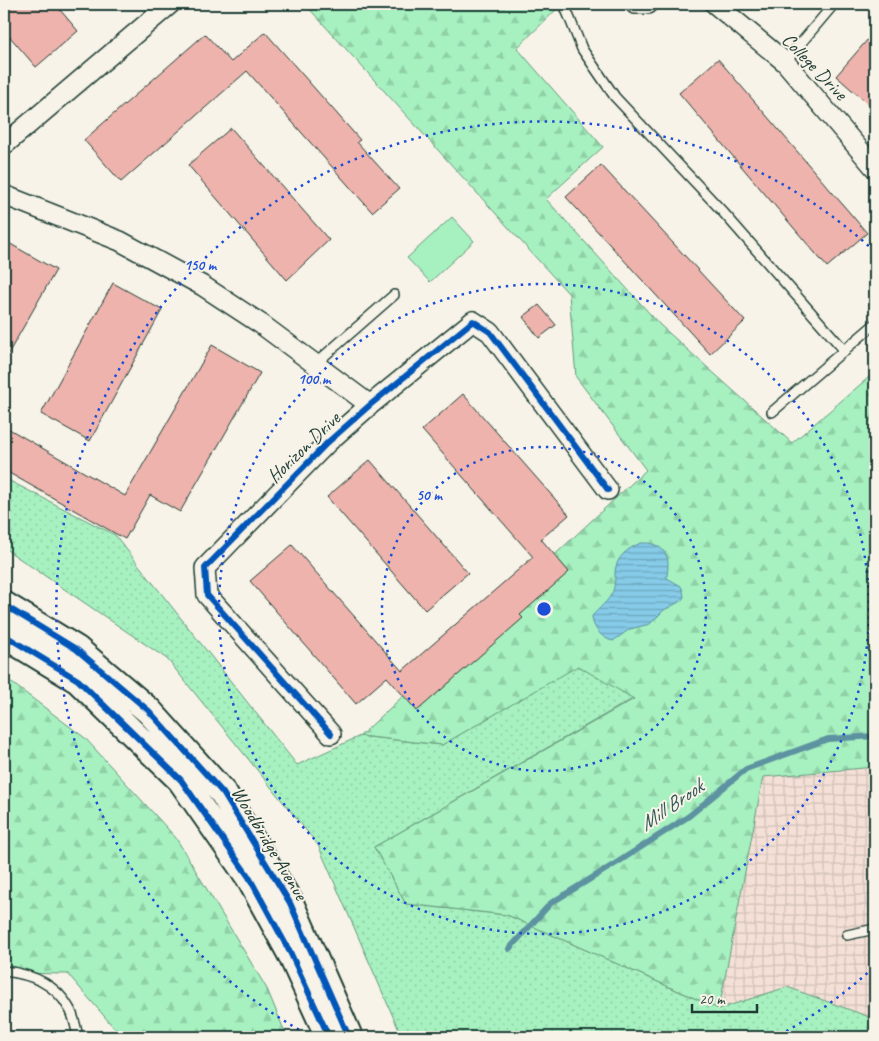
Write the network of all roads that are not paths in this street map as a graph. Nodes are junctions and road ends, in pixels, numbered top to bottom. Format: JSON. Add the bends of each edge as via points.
{"nodes":[{"id":1,"x":170,"y":4,"type":"edge"},
{"id":2,"x":564,"y":4,"type":"edge"},
{"id":3,"x":635,"y":4,"type":"edge"},
{"id":4,"x":648,"y":4,"type":"edge"},
{"id":5,"x":715,"y":4,"type":"edge"},
{"id":6,"x":834,"y":4,"type":"edge"},
{"id":7,"x":784,"y":62,"type":"junction"},
{"id":8,"x":4,"y":145,"type":"edge"},
{"id":9,"x":875,"y":168,"type":"edge"},
{"id":10,"x":4,"y":195,"type":"edge"},
{"id":11,"x":394,"y":295,"type":"dead end"},
{"id":12,"x":875,"y":324,"type":"edge"},
{"id":13,"x":845,"y":351,"type":"junction"},
{"id":14,"x":315,"y":364,"type":"junction"},
{"id":15,"x":370,"y":405,"type":"junction"},
{"id":16,"x":772,"y":412,"type":"dead end"},
{"id":17,"x":608,"y":490,"type":"dead end"},
{"id":18,"x":4,"y":605,"type":"edge"},
{"id":19,"x":4,"y":635,"type":"edge"},
{"id":20,"x":331,"y":734,"type":"dead end"},
{"id":21,"x":875,"y":929,"type":"edge"},
{"id":22,"x":847,"y":935,"type":"dead end"},
{"id":23,"x":4,"y":972,"type":"edge"},
{"id":24,"x":342,"y":1036,"type":"edge"},
{"id":25,"x":78,"y":1037,"type":"edge"}],
"edges":[{"from":1,"to":8,"type":"street"},
{"from":2,"to":13,"type":"lane","via":[[582,48],[615,97],[722,211]]},
{"from":3,"to":4,"type":"street"},
{"from":5,"to":7,"type":"street","name":"College Drive"},
{"from":6,"to":7,"type":"lane"},
{"from":7,"to":9,"type":"street","name":"College Drive"},
{"from":10,"to":14,"type":"street","name":"Horizon Drive","via":[[120,241],[203,286]]},
{"from":11,"to":14,"type":"lane"},
{"from":12,"to":13,"type":"lane"},
{"from":13,"to":16,"type":"lane"},
{"from":14,"to":15,"type":"street","name":"Horizon Drive"},
{"from":15,"to":17,"type":"street","name":"Horizon Drive","via":[[473,321],[490,332]]},
{"from":15,"to":20,"type":"street","name":"Horizon Drive","via":[[327,443],[205,568],[207,594]]},
{"from":18,"to":24,"type":"main road","name":"Woodbridge Avenue","via":[[76,649],[149,710],[223,793],[290,903]]},
{"from":19,"to":24,"type":"main road","name":"Woodbridge Avenue","via":[[78,680],[181,780],[249,877],[291,954]]},
{"from":21,"to":22,"type":"lane"},
{"from":23,"to":25,"type":"lane","via":[[32,976],[53,987],[70,1008]]}]}
